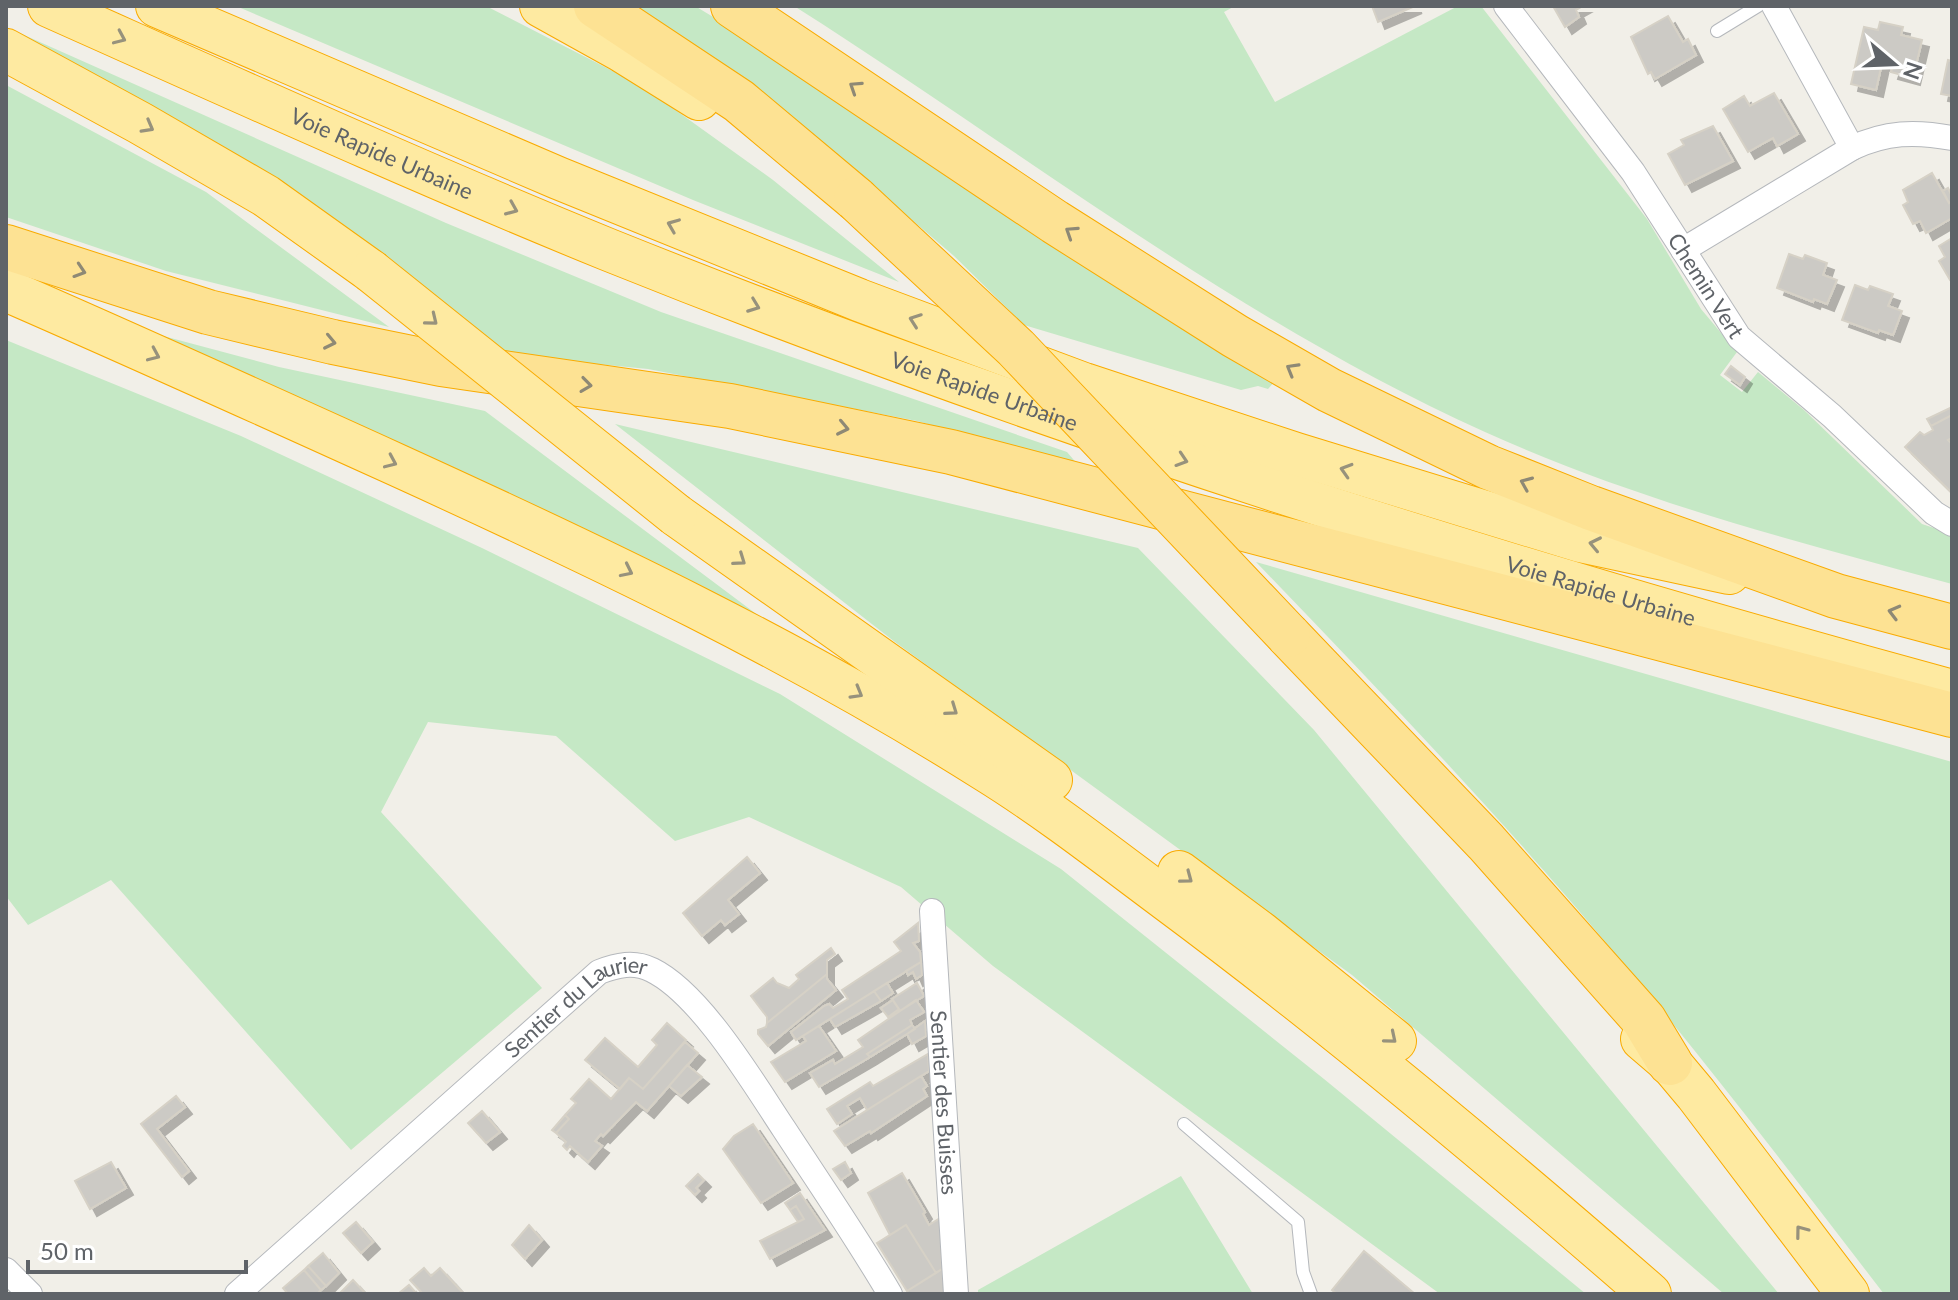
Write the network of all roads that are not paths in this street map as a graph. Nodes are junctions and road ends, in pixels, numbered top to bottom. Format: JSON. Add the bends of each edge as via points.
{"nodes":[{"id":1,"x":49,"y":6,"type":"edge"},
{"id":2,"x":157,"y":6,"type":"edge"},
{"id":3,"x":541,"y":6,"type":"edge"},
{"id":4,"x":596,"y":6,"type":"edge"},
{"id":5,"x":733,"y":6,"type":"edge"},
{"id":6,"x":1506,"y":6,"type":"edge"},
{"id":7,"x":1758,"y":6,"type":"edge"},
{"id":8,"x":1774,"y":6,"type":"edge"},
{"id":9,"x":1717,"y":31,"type":"dead end"},
{"id":10,"x":6,"y":50,"type":"edge"},
{"id":11,"x":1952,"y":138,"type":"edge"},
{"id":12,"x":1852,"y":148,"type":"junction"},
{"id":13,"x":851,"y":205,"type":"junction"},
{"id":14,"x":6,"y":247,"type":"edge"},
{"id":15,"x":1683,"y":250,"type":"junction"},
{"id":16,"x":6,"y":290,"type":"edge"},
{"id":17,"x":1952,"y":524,"type":"edge"},
{"id":18,"x":1836,"y":596,"type":"junction"},
{"id":19,"x":1952,"y":627,"type":"edge"},
{"id":20,"x":1952,"y":691,"type":"edge"},
{"id":21,"x":1952,"y":715,"type":"edge"},
{"id":22,"x":932,"y":911,"type":"dead end"},
{"id":23,"x":1670,"y":1063,"type":"joint"},
{"id":24,"x":1184,"y":1124,"type":"dead end"},
{"id":25,"x":6,"y":1270,"type":"edge"},
{"id":26,"x":30,"y":1294,"type":"edge"},
{"id":27,"x":237,"y":1294,"type":"edge"},
{"id":28,"x":890,"y":1294,"type":"edge"},
{"id":29,"x":956,"y":1294,"type":"edge"},
{"id":30,"x":1311,"y":1294,"type":"edge"},
{"id":31,"x":1650,"y":1294,"type":"edge"},
{"id":32,"x":1679,"y":1294,"type":"edge"},
{"id":33,"x":1848,"y":1294,"type":"edge"}],
"edges":[{"from":1,"to":20,"type":"highway","name":"Voie Rapide Urbaine","one_way":true,"via":[[608,249],[1002,398],[1396,531],[1704,624]]},
{"from":18,"to":2,"type":"highway","name":"Voie Rapide Urbaine","one_way":true,"via":[[1580,541],[1084,384],[572,184]]},
{"from":3,"to":13,"type":"highway","via":[[723,115]]},
{"from":4,"to":13,"type":"highway","via":[[739,101]]},
{"from":18,"to":5,"type":"highway","one_way":true,"via":[[1534,486],[1329,390],[1055,222]]},
{"from":6,"to":15,"type":"street","name":"Chemin Vert","via":[[1633,172]]},
{"from":7,"to":9,"type":"lane"},
{"from":8,"to":12,"type":"street"},
{"from":10,"to":32,"type":"highway","one_way":true,"bridge":true,"via":[[255,189],[371,271],[676,515],[1261,933],[1482,1114]]},
{"from":11,"to":12,"type":"street","via":[[1900,133]]},
{"from":12,"to":15,"type":"street"},
{"from":13,"to":23,"type":"highway","bridge":true,"via":[[1016,348],[1274,632],[1486,842],[1644,1020]]},
{"from":14,"to":21,"type":"highway","one_way":true,"via":[[208,312],[333,342],[441,364],[730,406],[951,452]]},
{"from":15,"to":17,"type":"street","name":"Chemin Vert","via":[[1739,337]]},
{"from":16,"to":31,"type":"highway","one_way":true,"via":[[601,558],[753,634],[923,731],[1056,819],[1255,967],[1458,1129]]},
{"from":19,"to":18,"type":"highway","one_way":true},
{"from":22,"to":29,"type":"street","name":"Sentier des Buisses"},
{"from":33,"to":23,"type":"highway","one_way":true},
{"from":24,"to":30,"type":"lane","via":[[1298,1222]]},
{"from":25,"to":26,"type":"street"},
{"from":27,"to":28,"type":"street","name":"Sentier du Laurier","via":[[599,972],[627,964],[665,978],[726,1042]]}]}
